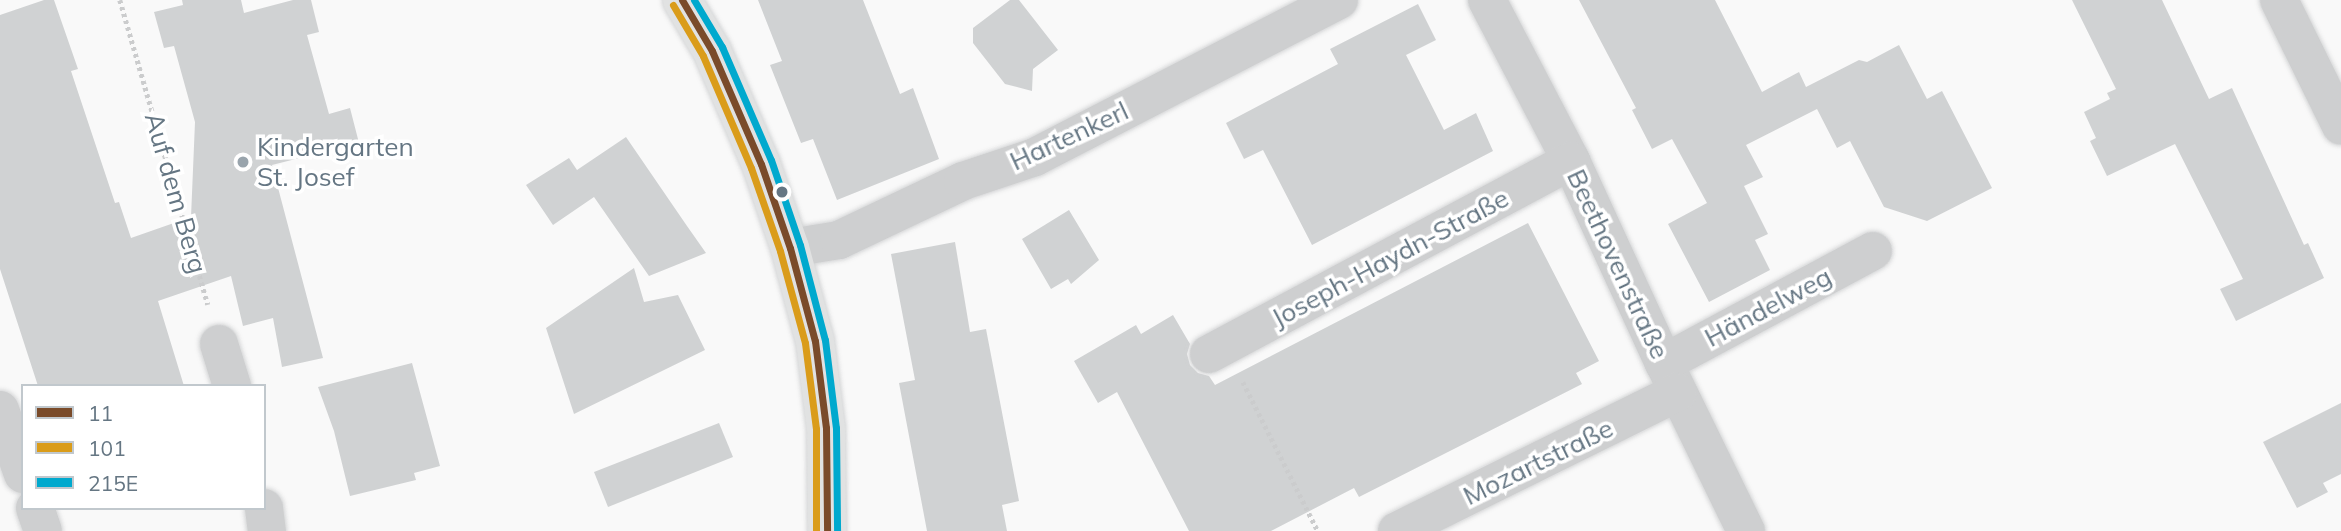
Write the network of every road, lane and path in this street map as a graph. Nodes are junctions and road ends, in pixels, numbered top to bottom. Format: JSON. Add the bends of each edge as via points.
{"nodes":[{"id":1,"x":120,"y":0,"type":"edge"},
{"id":2,"x":682,"y":0,"type":"edge"},
{"id":3,"x":1339,"y":0,"type":"edge"},
{"id":4,"x":1487,"y":0,"type":"edge"},
{"id":5,"x":2279,"y":0,"type":"edge"},
{"id":6,"x":2341,"y":126,"type":"edge"},
{"id":7,"x":1571,"y":161,"type":"junction"},
{"id":8,"x":790,"y":248,"type":"junction"},
{"id":9,"x":1873,"y":251,"type":"dead end"},
{"id":10,"x":219,"y":344,"type":"joint"},
{"id":11,"x":1217,"y":350,"type":"joint"},
{"id":12,"x":1671,"y":378,"type":"junction"},
{"id":13,"x":231,"y":384,"type":"edge"},
{"id":14,"x":0,"y":410,"type":"edge"},
{"id":15,"x":21,"y":468,"type":"edge"},
{"id":16,"x":36,"y":510,"type":"edge"},
{"id":17,"x":264,"y":510,"type":"edge"},
{"id":18,"x":43,"y":531,"type":"edge"},
{"id":19,"x":267,"y":531,"type":"edge"},
{"id":20,"x":827,"y":531,"type":"edge"},
{"id":21,"x":1318,"y":531,"type":"edge"},
{"id":22,"x":1397,"y":531,"type":"edge"},
{"id":23,"x":1746,"y":531,"type":"edge"}],
"edges":[{"from":1,"to":10,"type":"path","name":"Auf dem Berg"},
{"from":2,"to":8,"type":"main road","via":[[718,63]]},
{"from":3,"to":8,"type":"street","name":"Hartenkerl","via":[[1035,157],[963,181],[839,240]]},
{"from":4,"to":7,"type":"street","name":"Beethovenstraße"},
{"from":5,"to":6,"type":"street"},
{"from":7,"to":11,"type":"street","name":"Joseph-Haydn-Straße"},
{"from":7,"to":12,"type":"street","name":"Beethovenstraße"},
{"from":8,"to":20,"type":"main road","via":[[815,341],[827,428]]},
{"from":9,"to":12,"type":"street","name":"Händelweg"},
{"from":10,"to":13,"type":"street"},
{"from":11,"to":21,"type":"path"},
{"from":12,"to":22,"type":"street","name":"Mozartstraße"},
{"from":12,"to":23,"type":"street","name":"Beethovenstraße"},
{"from":14,"to":15,"type":"street"},
{"from":16,"to":18,"type":"street"},
{"from":17,"to":19,"type":"street"}]}
